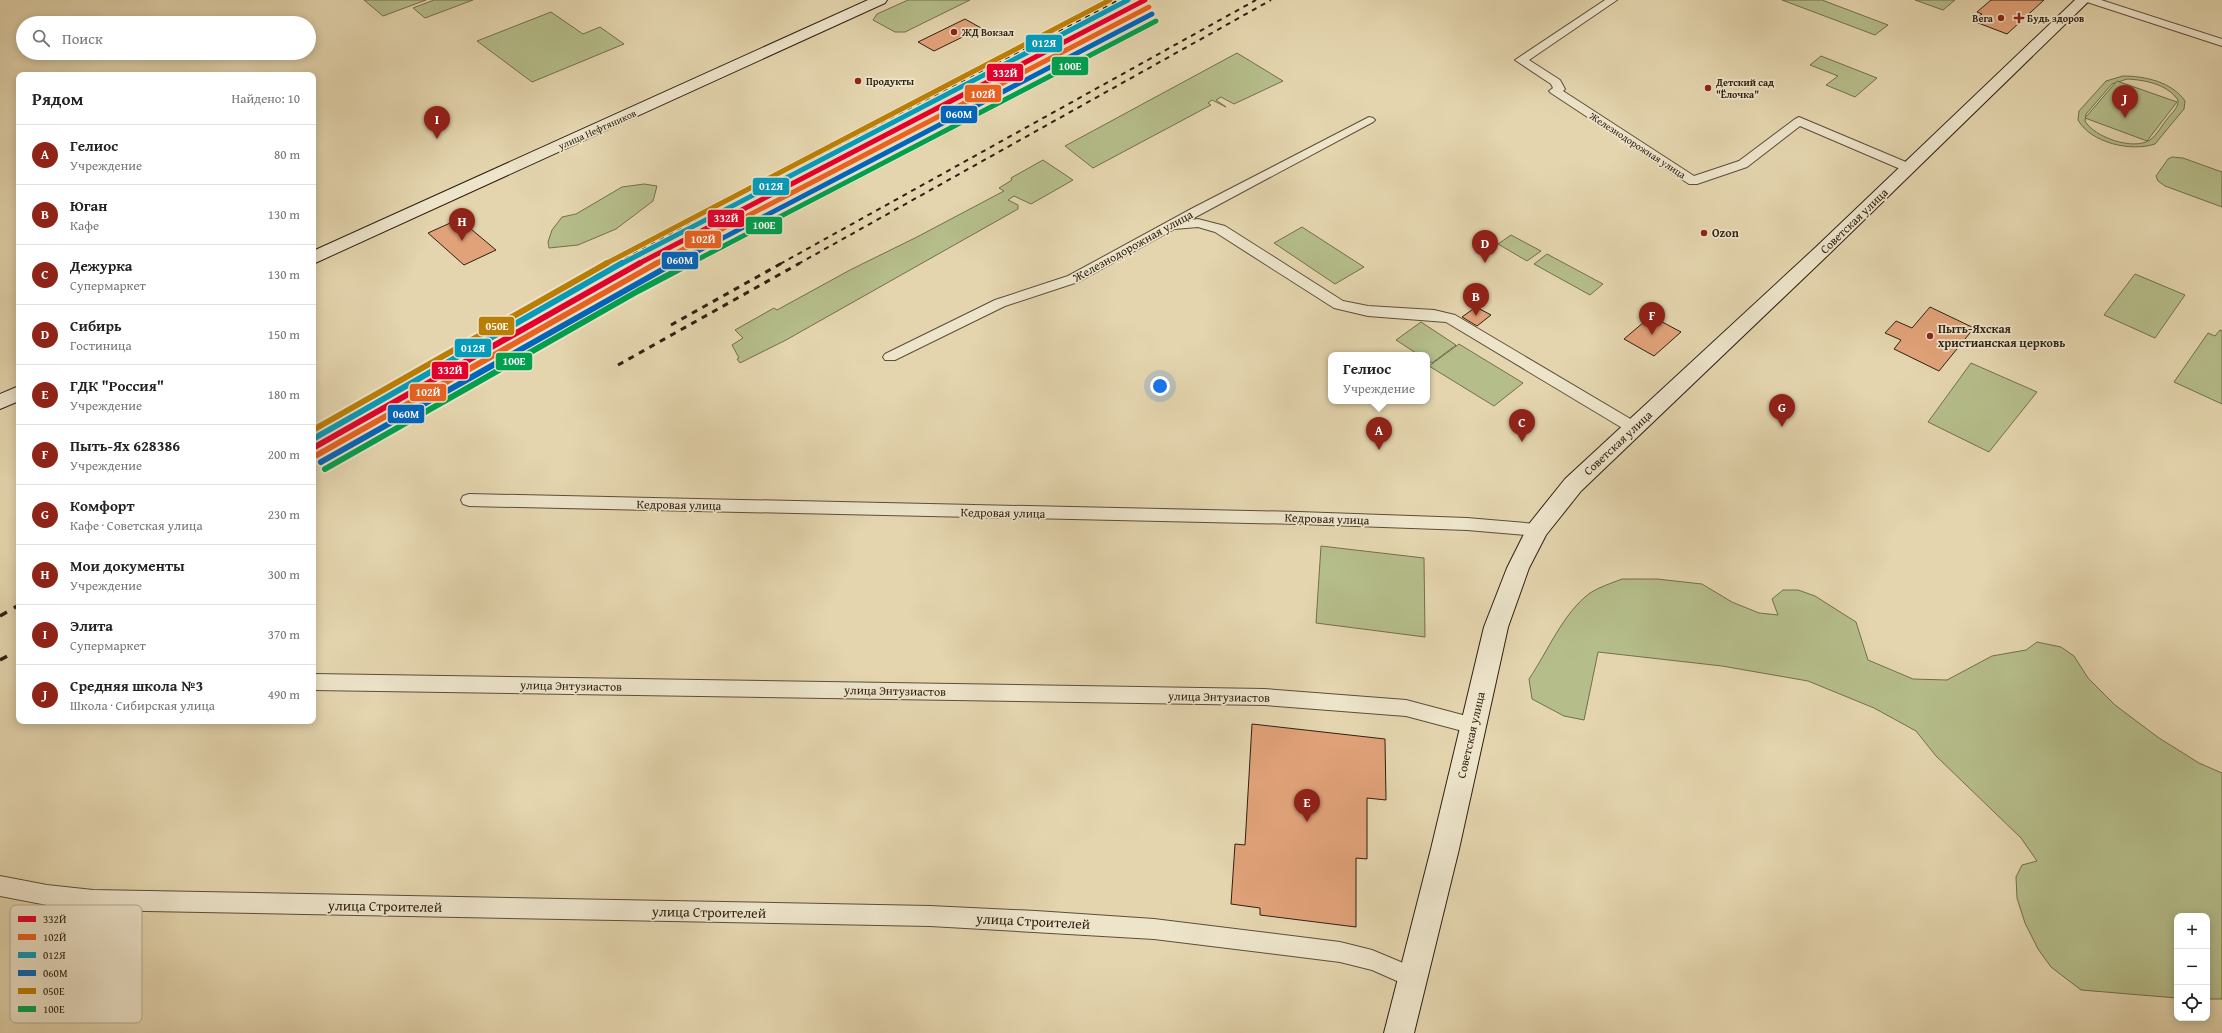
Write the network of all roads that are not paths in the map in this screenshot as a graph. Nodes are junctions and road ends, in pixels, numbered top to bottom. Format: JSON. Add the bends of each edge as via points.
{"nodes":[{"id":1,"x":880,"y":0,"type":"edge"},
{"id":2,"x":1612,"y":0,"type":"edge"},
{"id":3,"x":2083,"y":0,"type":"edge"},
{"id":4,"x":2091,"y":0,"type":"edge"},
{"id":5,"x":2222,"y":43,"type":"edge"},
{"id":6,"x":1369,"y":120,"type":"dead end"},
{"id":7,"x":1909,"y":168,"type":"junction"},
{"id":8,"x":1171,"y":226,"type":"junction"},
{"id":9,"x":316,"y":257,"type":"edge"},
{"id":10,"x":890,"y":357,"type":"dead end"},
{"id":11,"x":16,"y":394,"type":"edge"},
{"id":12,"x":0,"y":402,"type":"edge"},
{"id":13,"x":1634,"y":428,"type":"junction"},
{"id":14,"x":469,"y":500,"type":"dead end"},
{"id":15,"x":1537,"y":530,"type":"junction"},
{"id":16,"x":316,"y":682,"type":"edge"},
{"id":17,"x":1474,"y":726,"type":"junction"},
{"id":18,"x":0,"y":886,"type":"edge"},
{"id":19,"x":1413,"y":977,"type":"junction"},
{"id":20,"x":1399,"y":1033,"type":"edge"}],
"edges":[{"from":1,"to":9,"type":"street","name":"улица Нефтяников"},
{"from":2,"to":7,"type":"street","name":"Железнодорожная улица","via":[[1521,60],[1556,82],[1558,89],[1555,91],[1693,181],[1743,164],[1799,121]]},
{"from":3,"to":7,"type":"street","name":"Советская улица"},
{"from":4,"to":5,"type":"street"},
{"from":6,"to":8,"type":"street","name":"Железнодорожная улица"},
{"from":7,"to":13,"type":"street","name":"Советская улица"},
{"from":8,"to":10,"type":"street","name":"Железнодорожная улица","via":[[1073,279],[1000,303]]},
{"from":8,"to":13,"type":"street","via":[[1198,223],[1220,229],[1339,305],[1368,311],[1450,318]]},
{"from":11,"to":12,"type":"street"},
{"from":13,"to":15,"type":"street","name":"Советская улица","via":[[1573,485]]},
{"from":14,"to":15,"type":"street","name":"Кедровая улица","via":[[1299,518],[1459,523]]},
{"from":15,"to":17,"type":"street","name":"Советская улица","via":[[1506,597],[1496,628]]},
{"from":16,"to":17,"type":"street","name":"улица Энтузиастов","via":[[1264,697],[1406,708]]},
{"from":17,"to":19,"type":"street","name":"Советская улица"},
{"from":18,"to":19,"type":"street","name":"улица Строителей","via":[[93,900],[914,916],[1088,924],[1206,934],[1340,952],[1372,960]]},
{"from":19,"to":20,"type":"street","name":"Советская улица"}]}
